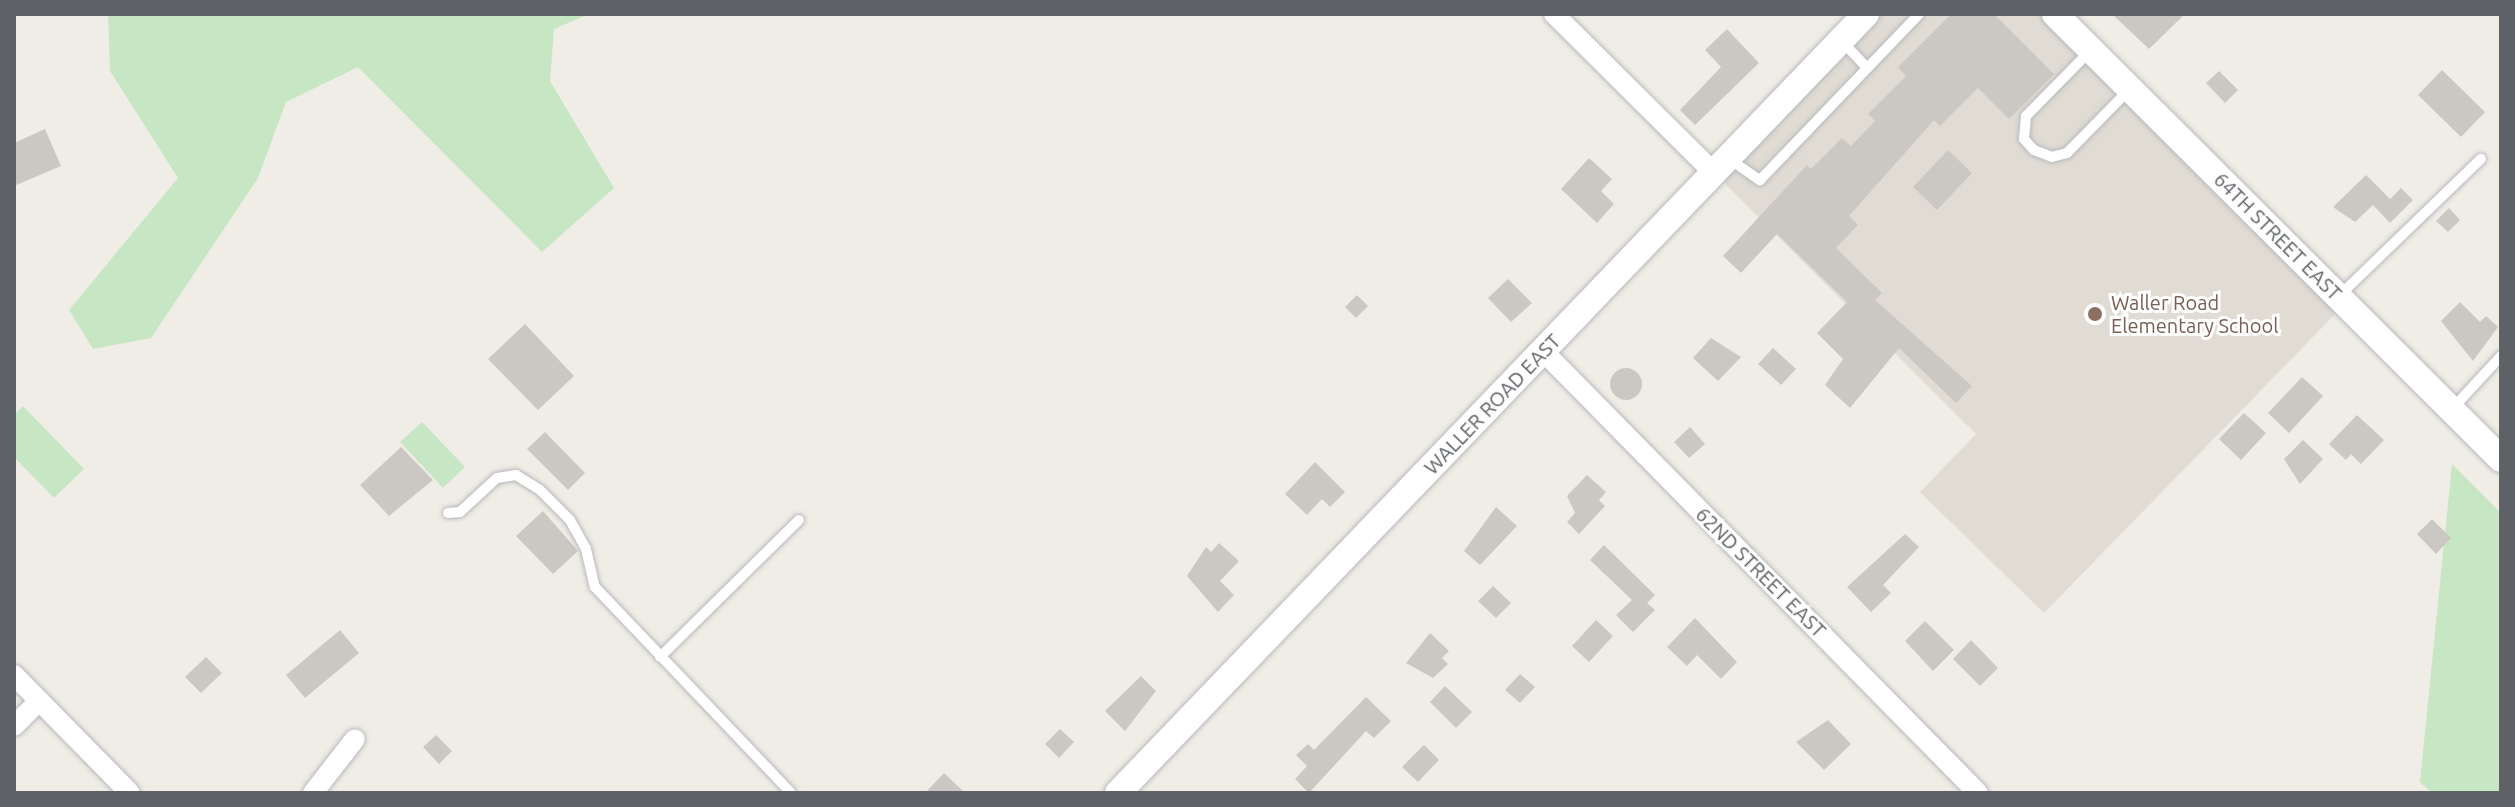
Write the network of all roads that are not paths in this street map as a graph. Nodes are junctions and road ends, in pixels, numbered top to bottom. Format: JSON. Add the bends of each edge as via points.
{"nodes":[{"id":1,"x":1554,"y":14,"type":"edge"},
{"id":2,"x":1866,"y":14,"type":"edge"},
{"id":3,"x":1919,"y":14,"type":"edge"},
{"id":4,"x":2055,"y":14,"type":"edge"},
{"id":5,"x":1841,"y":40,"type":"junction"},
{"id":6,"x":2090,"y":50,"type":"junction"},
{"id":7,"x":1867,"y":68,"type":"junction"},
{"id":8,"x":2130,"y":89,"type":"junction"},
{"id":9,"x":2481,"y":159,"type":"dead end"},
{"id":10,"x":1719,"y":164,"type":"junction"},
{"id":11,"x":2338,"y":296,"type":"junction"},
{"id":12,"x":1543,"y":351,"type":"junction"},
{"id":13,"x":2501,"y":356,"type":"edge"},
{"id":14,"x":2451,"y":409,"type":"junction"},
{"id":15,"x":2501,"y":459,"type":"edge"},
{"id":16,"x":448,"y":513,"type":"dead end"},
{"id":17,"x":799,"y":520,"type":"dead end"},
{"id":18,"x":660,"y":657,"type":"junction"},
{"id":19,"x":14,"y":675,"type":"edge"},
{"id":20,"x":39,"y":701,"type":"junction"},
{"id":21,"x":14,"y":726,"type":"edge"},
{"id":22,"x":355,"y":739,"type":"dead end"},
{"id":23,"x":130,"y":793,"type":"edge"},
{"id":24,"x":313,"y":793,"type":"edge"},
{"id":25,"x":791,"y":793,"type":"edge"},
{"id":26,"x":1118,"y":793,"type":"edge"},
{"id":27,"x":1978,"y":793,"type":"edge"}],
"edges":[{"from":1,"to":10,"type":"street"},
{"from":2,"to":5,"type":"street","name":"WALLER ROAD EAST"},
{"from":3,"to":7,"type":"lane"},
{"from":4,"to":6,"type":"street","name":"64TH STREET EAST"},
{"from":5,"to":7,"type":"lane"},
{"from":5,"to":10,"type":"street","name":"WALLER ROAD EAST"},
{"from":6,"to":8,"type":"street","name":"64TH STREET EAST"},
{"from":6,"to":8,"type":"lane","via":[[2026,116],[2024,139],[2034,150],[2052,157],[2067,153]]},
{"from":7,"to":10,"type":"lane","via":[[1760,180]]},
{"from":8,"to":11,"type":"street","name":"64TH STREET EAST"},
{"from":9,"to":11,"type":"lane"},
{"from":10,"to":12,"type":"street","name":"WALLER ROAD EAST"},
{"from":11,"to":14,"type":"street","name":"64TH STREET EAST"},
{"from":12,"to":26,"type":"street","name":"WALLER ROAD EAST"},
{"from":12,"to":27,"type":"street","name":"62ND STREET EAST"},
{"from":13,"to":14,"type":"lane"},
{"from":14,"to":15,"type":"street","name":"64TH STREET EAST"},
{"from":16,"to":18,"type":"lane","via":[[460,512],[497,478],[516,475],[540,490],[570,520],[595,587]]},
{"from":17,"to":18,"type":"lane"},
{"from":18,"to":25,"type":"lane"},
{"from":19,"to":20,"type":"street"},
{"from":20,"to":21,"type":"street"},
{"from":20,"to":23,"type":"street"},
{"from":22,"to":24,"type":"street"}]}
